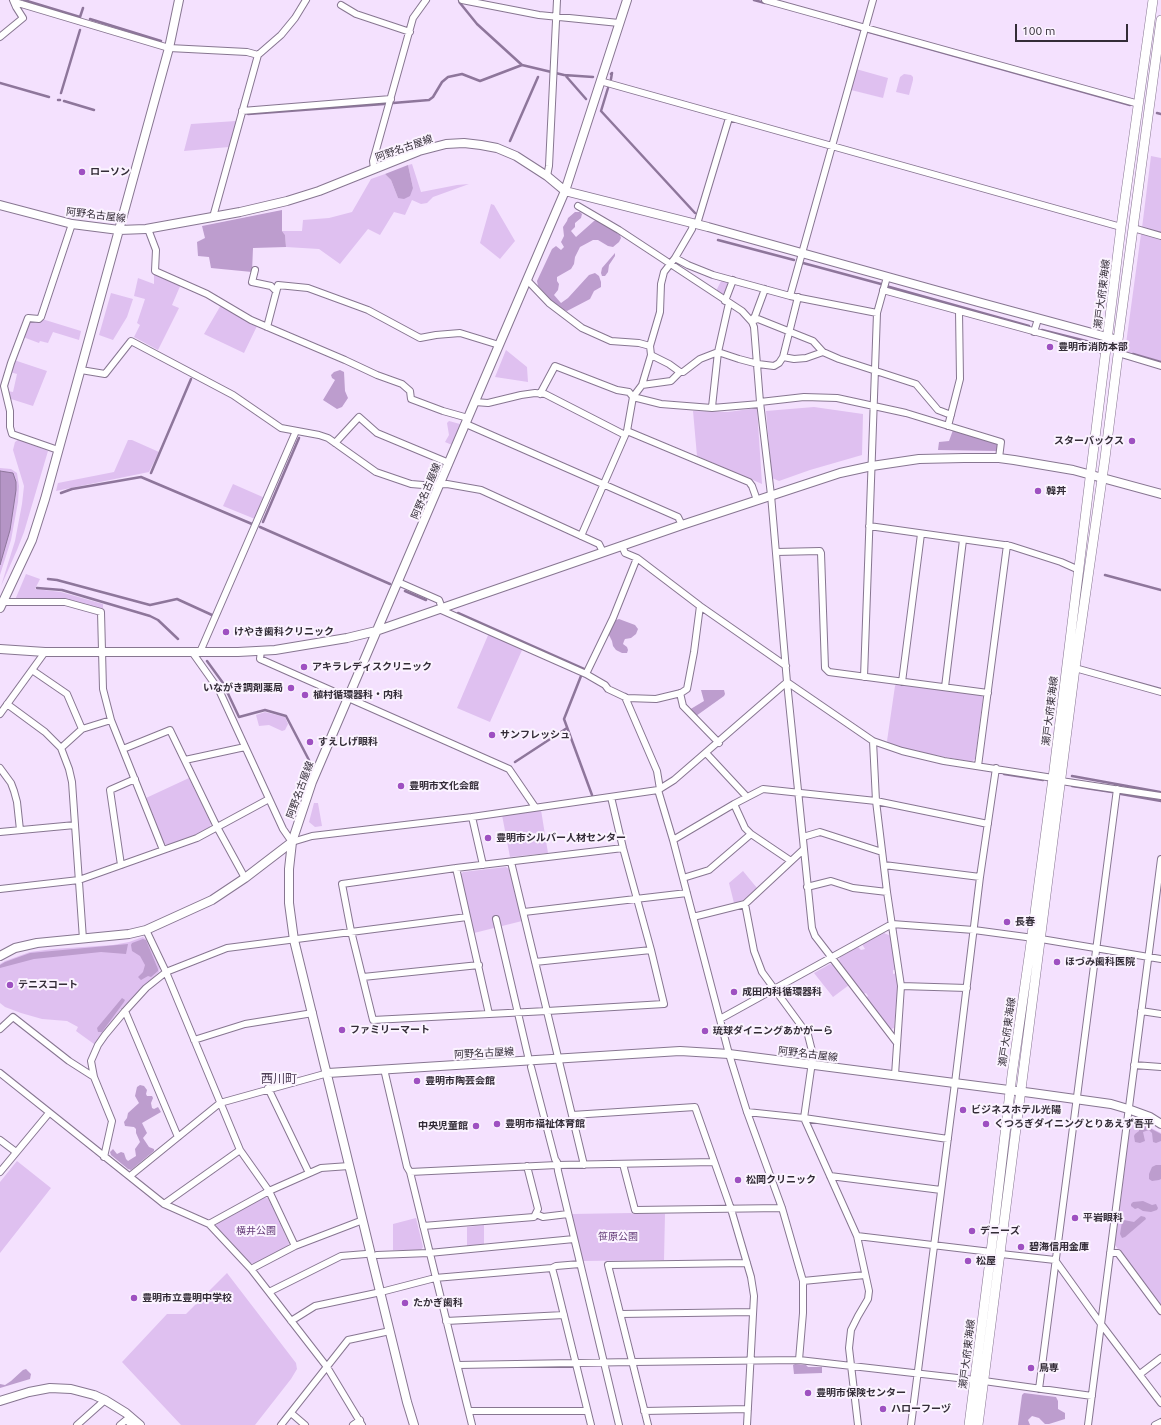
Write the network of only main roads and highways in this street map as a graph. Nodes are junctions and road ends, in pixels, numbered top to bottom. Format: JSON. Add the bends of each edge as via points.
{"nodes":[{"id":1,"x":1153,"y":0,"type":"edge"},
{"id":2,"x":1161,"y":20,"type":"edge"},
{"id":3,"x":1057,"y":779,"type":"junction"},
{"id":4,"x":1036,"y":938,"type":"junction"},
{"id":5,"x":979,"y":1381,"type":"junction"},
{"id":6,"x":969,"y":1425,"type":"edge"},
{"id":7,"x":978,"y":1425,"type":"edge"}],
"edges":[{"from":1,"to":3,"type":"main road","name":"瀬戸大府東海線","via":[[1121,227],[1079,570]]},
{"from":2,"to":3,"type":"main road","name":"瀬戸大府東海線","via":[[1076,668]]},
{"from":3,"to":4,"type":"main road","name":"瀬戸大府東海線"},
{"from":4,"to":5,"type":"main road","name":"瀬戸大府東海線","via":[[1010,1090]]},
{"from":4,"to":5,"type":"main road","name":"瀬戸大府東海線","via":[[1022,1092],[1001,1254]]},
{"from":5,"to":6,"type":"main road","name":"瀬戸大府東海線"},
{"from":5,"to":7,"type":"main road","name":"瀬戸大府東海線"}]}
